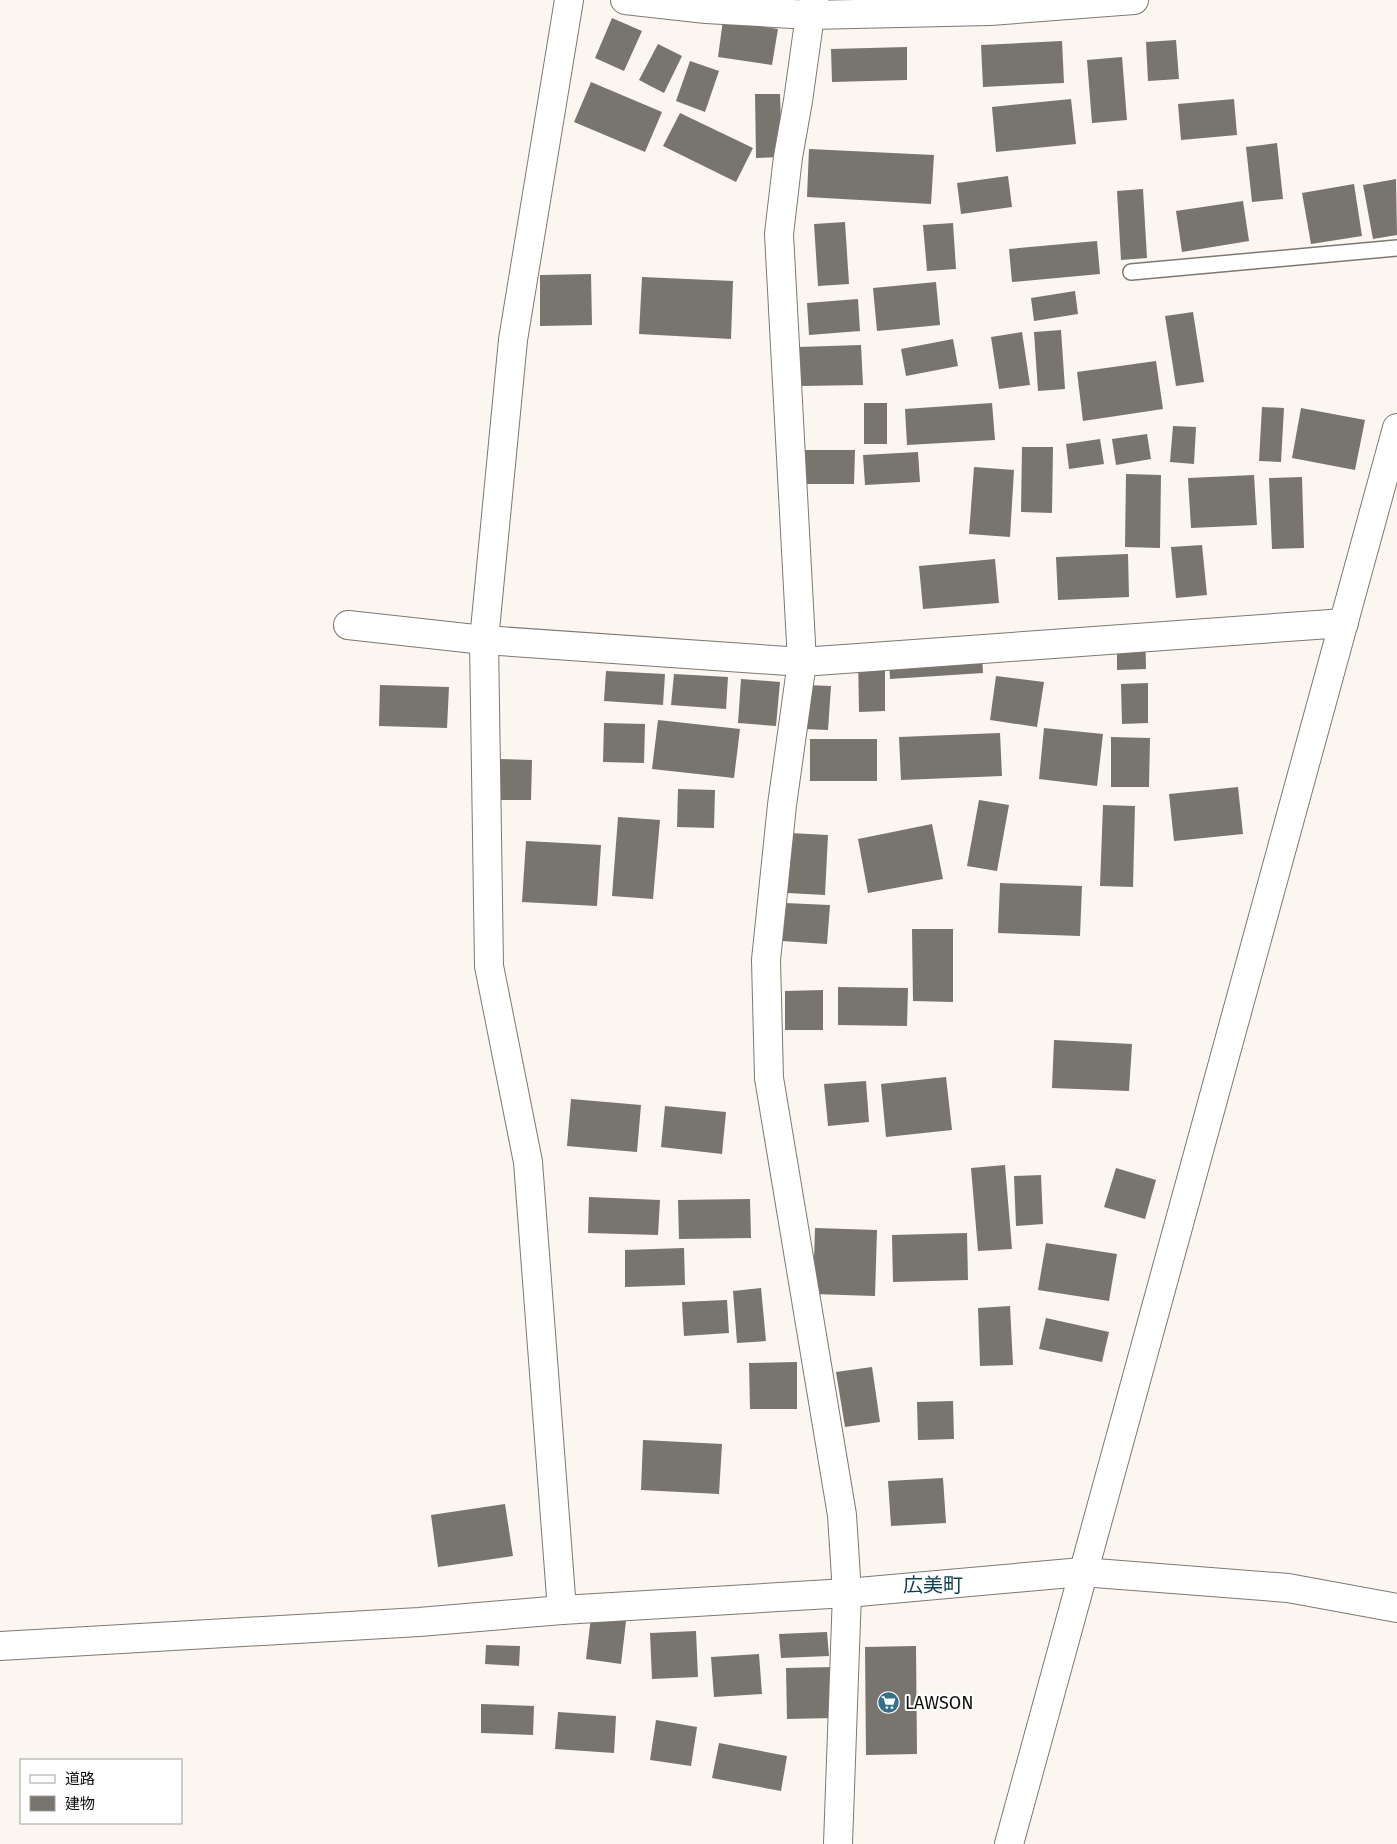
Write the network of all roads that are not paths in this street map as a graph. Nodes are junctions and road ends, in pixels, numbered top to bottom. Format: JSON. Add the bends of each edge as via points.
{"nodes":[{"id":1,"x":569,"y":0,"type":"edge"},
{"id":2,"x":625,"y":0,"type":"edge"},
{"id":3,"x":1134,"y":0,"type":"edge"},
{"id":4,"x":812,"y":8,"type":"edge"},
{"id":5,"x":1397,"y":248,"type":"edge"},
{"id":6,"x":1131,"y":272,"type":"dead end"},
{"id":7,"x":1397,"y":428,"type":"edge"},
{"id":8,"x":1344,"y":623,"type":"junction"},
{"id":9,"x":348,"y":625,"type":"dead end"},
{"id":10,"x":484,"y":640,"type":"junction"},
{"id":11,"x":802,"y":662,"type":"junction"},
{"id":12,"x":1082,"y":1572,"type":"junction"},
{"id":13,"x":847,"y":1593,"type":"junction"},
{"id":14,"x":1397,"y":1608,"type":"edge"},
{"id":15,"x":562,"y":1610,"type":"junction"},
{"id":16,"x":0,"y":1646,"type":"edge"},
{"id":17,"x":838,"y":1844,"type":"edge"},
{"id":18,"x":1008,"y":1844,"type":"edge"}],
"edges":[{"from":1,"to":10,"type":"street","via":[[513,340]]},
{"from":2,"to":4,"type":"street","via":[[706,9]]},
{"from":3,"to":4,"type":"street","via":[[990,10]]},
{"from":4,"to":11,"type":"street","via":[[779,234]]},
{"from":5,"to":6,"type":"lane"},
{"from":7,"to":8,"type":"street"},
{"from":8,"to":11,"type":"street"},
{"from":8,"to":12,"type":"street"},
{"from":9,"to":10,"type":"street"},
{"from":10,"to":11,"type":"street"},
{"from":10,"to":15,"type":"street","via":[[489,966],[528,1162]]},
{"from":11,"to":13,"type":"street","via":[[782,805],[766,960],[768,1078],[842,1515]]},
{"from":12,"to":13,"type":"street"},
{"from":12,"to":14,"type":"street","via":[[1288,1588]]},
{"from":12,"to":18,"type":"street"},
{"from":13,"to":15,"type":"street"},
{"from":13,"to":17,"type":"street"},
{"from":15,"to":16,"type":"street","via":[[419,1622]]}]}
